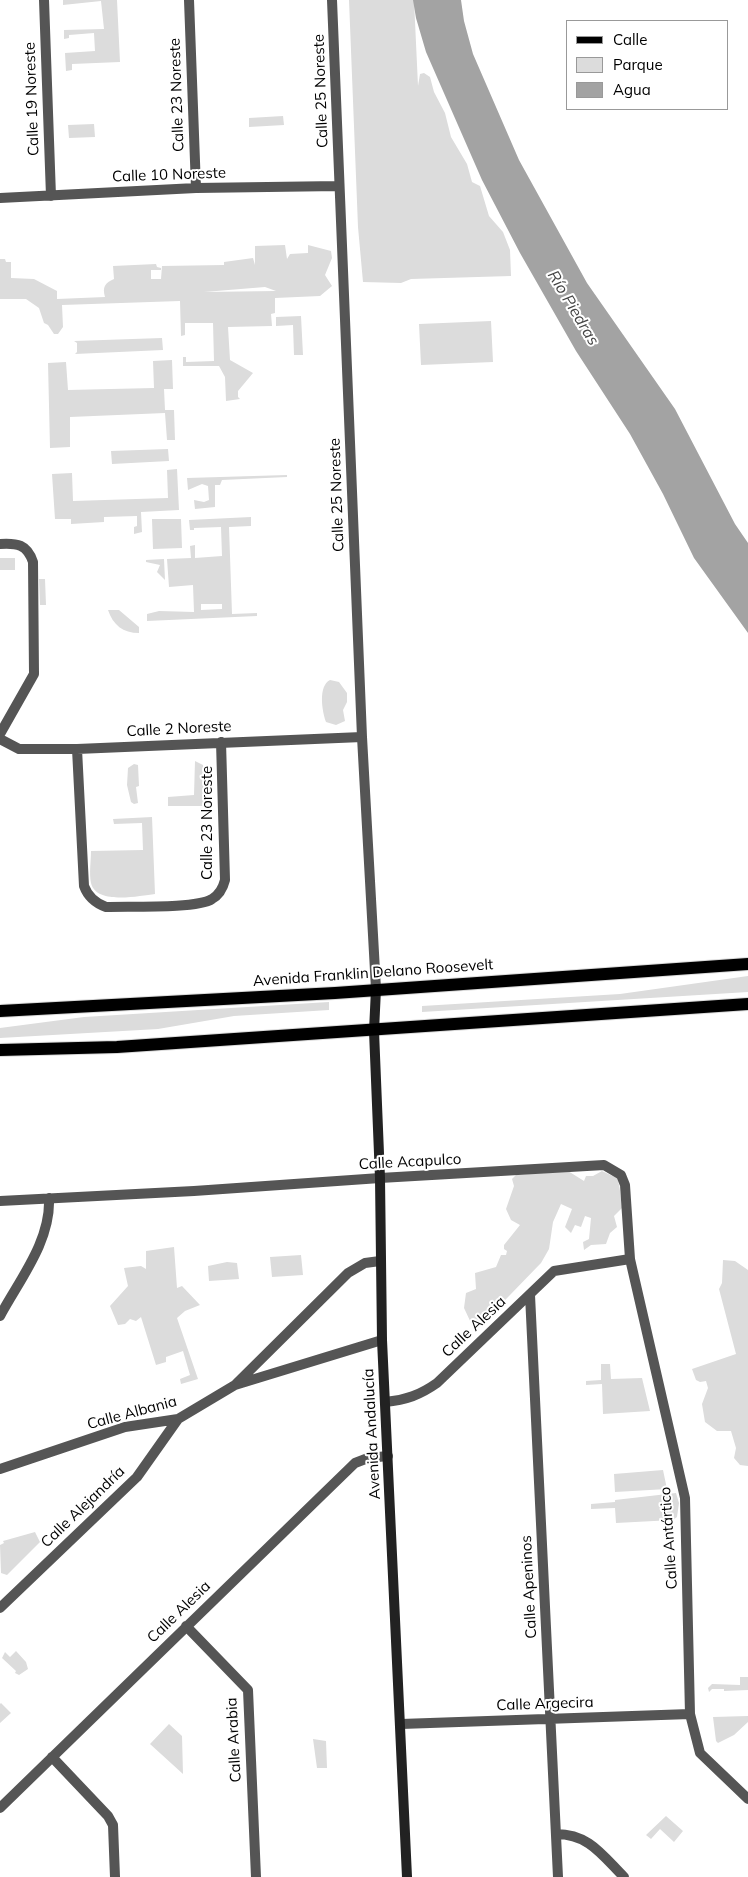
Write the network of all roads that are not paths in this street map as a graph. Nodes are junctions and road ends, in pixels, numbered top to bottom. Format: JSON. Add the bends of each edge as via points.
{"nodes":[{"id":1,"x":44,"y":0,"type":"edge"},
{"id":2,"x":189,"y":0,"type":"edge"},
{"id":3,"x":332,"y":0,"type":"edge"},
{"id":4,"x":339,"y":186,"type":"junction"},
{"id":5,"x":196,"y":188,"type":"junction"},
{"id":6,"x":51,"y":196,"type":"junction"},
{"id":7,"x":0,"y":198,"type":"edge"},
{"id":8,"x":4,"y":544,"type":"edge"},
{"id":9,"x":0,"y":734,"type":"edge"},
{"id":10,"x":362,"y":737,"type":"junction"},
{"id":11,"x":0,"y":738,"type":"edge"},
{"id":12,"x":221,"y":742,"type":"junction"},
{"id":13,"x":77,"y":749,"type":"junction"},
{"id":14,"x":748,"y":964,"type":"edge"},
{"id":15,"x":376,"y":989,"type":"junction"},
{"id":16,"x":748,"y":1004,"type":"edge"},
{"id":17,"x":0,"y":1011,"type":"edge"},
{"id":18,"x":374,"y":1031,"type":"junction"},
{"id":19,"x":0,"y":1050,"type":"edge"},
{"id":20,"x":380,"y":1178,"type":"junction"},
{"id":21,"x":49,"y":1198,"type":"junction"},
{"id":22,"x":0,"y":1200,"type":"edge"},
{"id":23,"x":630,"y":1260,"type":"junction"},
{"id":24,"x":380,"y":1261,"type":"junction"},
{"id":25,"x":530,"y":1295,"type":"junction"},
{"id":26,"x":0,"y":1316,"type":"edge"},
{"id":27,"x":382,"y":1340,"type":"junction"},
{"id":28,"x":236,"y":1385,"type":"junction"},
{"id":29,"x":385,"y":1402,"type":"junction"},
{"id":30,"x":178,"y":1419,"type":"junction"},
{"id":31,"x":388,"y":1456,"type":"junction"},
{"id":32,"x":0,"y":1469,"type":"edge"},
{"id":33,"x":0,"y":1608,"type":"edge"},
{"id":34,"x":186,"y":1626,"type":"junction"},
{"id":35,"x":690,"y":1714,"type":"junction"},
{"id":36,"x":551,"y":1719,"type":"junction"},
{"id":37,"x":401,"y":1724,"type":"junction"},
{"id":38,"x":52,"y":1757,"type":"junction"},
{"id":39,"x":748,"y":1798,"type":"edge"},
{"id":40,"x":0,"y":1808,"type":"edge"},
{"id":41,"x":556,"y":1834,"type":"junction"},
{"id":42,"x":115,"y":1877,"type":"edge"},
{"id":43,"x":256,"y":1877,"type":"edge"},
{"id":44,"x":407,"y":1877,"type":"edge"},
{"id":45,"x":558,"y":1877,"type":"edge"},
{"id":46,"x":624,"y":1877,"type":"edge"}],
"edges":[{"from":1,"to":6,"type":"street","name":"Calle 19 Noreste"},
{"from":2,"to":5,"type":"street","name":"Calle 23 Noreste"},
{"from":3,"to":4,"type":"street","name":"Calle 25 Noreste"},
{"from":4,"to":5,"type":"street","name":"Calle 10 Noreste"},
{"from":4,"to":10,"type":"street","name":"Calle 25 Noreste"},
{"from":5,"to":6,"type":"street","name":"Calle 10 Noreste"},
{"from":6,"to":7,"type":"street","name":"Calle 10 Noreste"},
{"from":8,"to":9,"type":"street","via":[[23,546],[30,552],[33,562],[34,674]]},
{"from":10,"to":12,"type":"street","name":"Calle 2 Noreste"},
{"from":10,"to":15,"type":"street","name":"Calle 25 Noreste"},
{"from":11,"to":13,"type":"street","name":"Calle 2 Noreste","via":[[19,749]]},
{"from":12,"to":13,"type":"street","name":"Calle 2 Noreste"},
{"from":12,"to":13,"type":"street","name":"Calle 23 Noreste","via":[[225,880],[216,897],[205,902],[106,907],[97,904],[86,892]]},
{"from":14,"to":15,"type":"main road","name":"Avenida Franklin Delano Roosevelt"},
{"from":15,"to":17,"type":"main road","name":"Avenida Franklin Delano Roosevelt"},
{"from":15,"to":18,"type":"street","name":"Avenida Andalucía"},
{"from":16,"to":18,"type":"main road"},
{"from":18,"to":19,"type":"main road","via":[[117,1047]]},
{"from":18,"to":20,"type":"street","name":"Avenida Andalucía"},
{"from":20,"to":21,"type":"street","name":"Calle Acapulco","via":[[194,1192]]},
{"from":20,"to":23,"type":"street","name":"Calle Acapulco","via":[[604,1165],[621,1175],[625,1184]]},
{"from":20,"to":24,"type":"street","name":"Avenida Andalucía"},
{"from":21,"to":22,"type":"street","name":"Calle Acapulco"},
{"from":21,"to":26,"type":"street","via":[[50,1214],[45,1234]]},
{"from":23,"to":25,"type":"street","via":[[554,1271]]},
{"from":23,"to":35,"type":"street","name":"Calle Antártico","via":[[685,1498]]},
{"from":24,"to":27,"type":"street","name":"Avenida Andalucía"},
{"from":24,"to":28,"type":"street","via":[[365,1263],[348,1273]]},
{"from":25,"to":29,"type":"street","name":"Calle Alesia","via":[[438,1382],[420,1395]]},
{"from":25,"to":36,"type":"street","name":"Calle Apeninos"},
{"from":27,"to":28,"type":"street","name":"Calle Albania"},
{"from":27,"to":29,"type":"street","name":"Avenida Andalucía"},
{"from":28,"to":30,"type":"street","name":"Calle Albania"},
{"from":29,"to":31,"type":"street","name":"Avenida Andalucía"},
{"from":30,"to":32,"type":"street","name":"Calle Albania","via":[[125,1427]]},
{"from":30,"to":33,"type":"street","name":"Calle Alejandría","via":[[136,1477]]},
{"from":31,"to":34,"type":"street","name":"Calle Alesia","via":[[355,1463]]},
{"from":31,"to":37,"type":"street","name":"Avenida Andalucía"},
{"from":34,"to":38,"type":"street","name":"Calle Alesia"},
{"from":34,"to":43,"type":"street","name":"Calle Arabia","via":[[248,1690]]},
{"from":35,"to":36,"type":"street","name":"Calle Argecira"},
{"from":35,"to":39,"type":"street","name":"Calle Antártico","via":[[700,1752]]},
{"from":36,"to":37,"type":"street","name":"Calle Argecira"},
{"from":36,"to":41,"type":"street","name":"Calle Apeninos"},
{"from":37,"to":44,"type":"street","name":"Avenida Andalucía"},
{"from":38,"to":40,"type":"street","name":"Calle Alesia"},
{"from":38,"to":42,"type":"street","via":[[110,1819]]},
{"from":41,"to":45,"type":"street","name":"Calle Apeninos"},
{"from":41,"to":46,"type":"street","via":[[578,1836]]}]}
